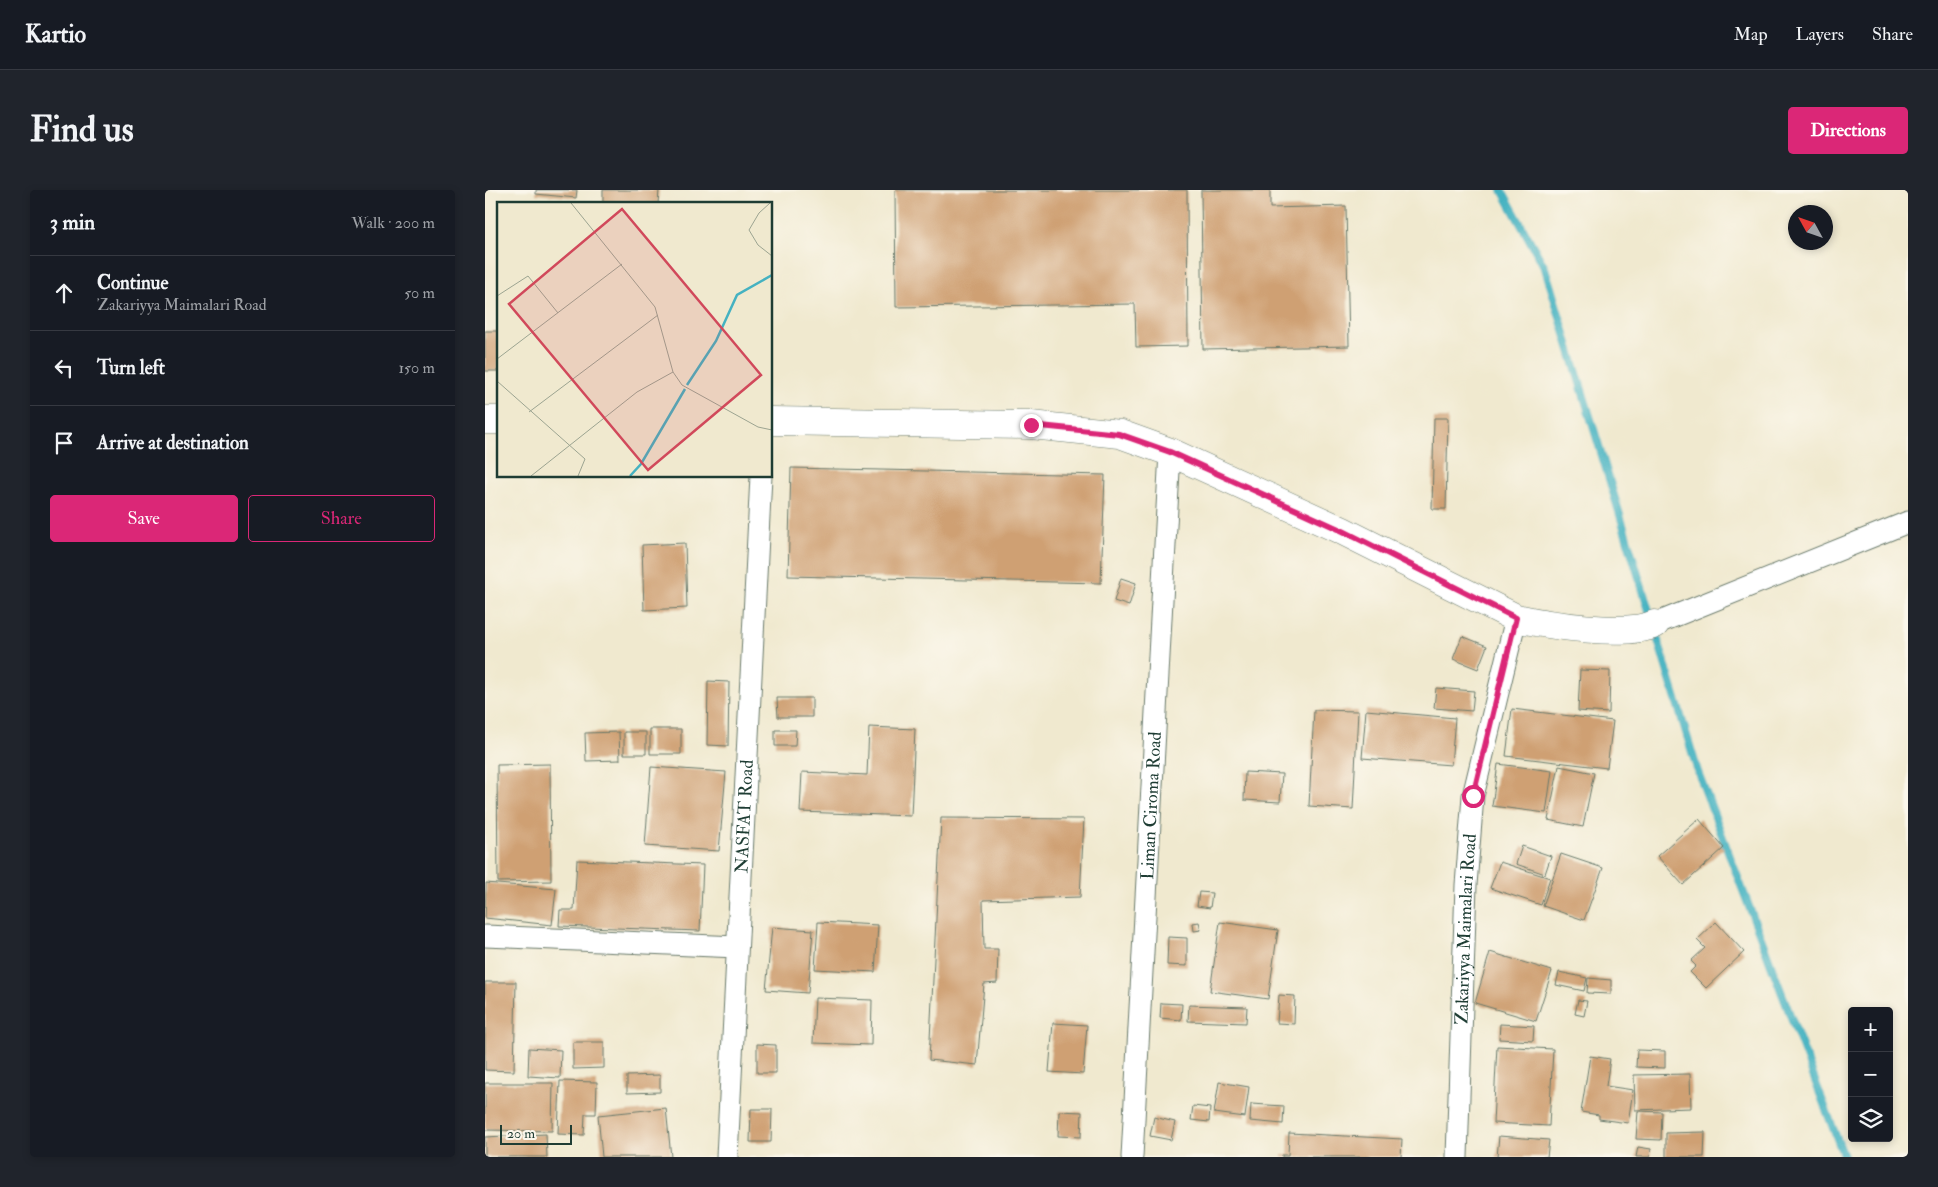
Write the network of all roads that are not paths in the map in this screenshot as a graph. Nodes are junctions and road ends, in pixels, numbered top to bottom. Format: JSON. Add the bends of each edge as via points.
{"nodes":[{"id":1,"x":773,"y":421,"type":"edge"},
{"id":2,"x":1170,"y":452,"type":"junction"},
{"id":3,"x":761,"y":478,"type":"edge"},
{"id":4,"x":1908,"y":522,"type":"edge"},
{"id":5,"x":1516,"y":618,"type":"junction"},
{"id":6,"x":1644,"y":627,"type":"joint"},
{"id":7,"x":485,"y":936,"type":"edge"},
{"id":8,"x":737,"y":947,"type":"junction"},
{"id":9,"x":727,"y":1157,"type":"edge"},
{"id":10,"x":1131,"y":1157,"type":"edge"},
{"id":11,"x":1457,"y":1157,"type":"edge"}],
"edges":[{"from":1,"to":2,"type":"street","via":[[1031,425],[1119,434]]},
{"from":2,"to":5,"type":"street","via":[[1343,531]]},
{"from":2,"to":10,"type":"street","name":"Liman Ciroma Road"},
{"from":3,"to":8,"type":"street","name":"NASFAT Road"},
{"from":4,"to":6,"type":"street"},
{"from":5,"to":6,"type":"street","via":[[1547,624]]},
{"from":5,"to":11,"type":"street","name":"Zakariyya Maimalari Road","via":[[1473,796],[1466,885]]},
{"from":7,"to":8,"type":"street"},
{"from":8,"to":9,"type":"street","name":"NASFAT Road"}]}
